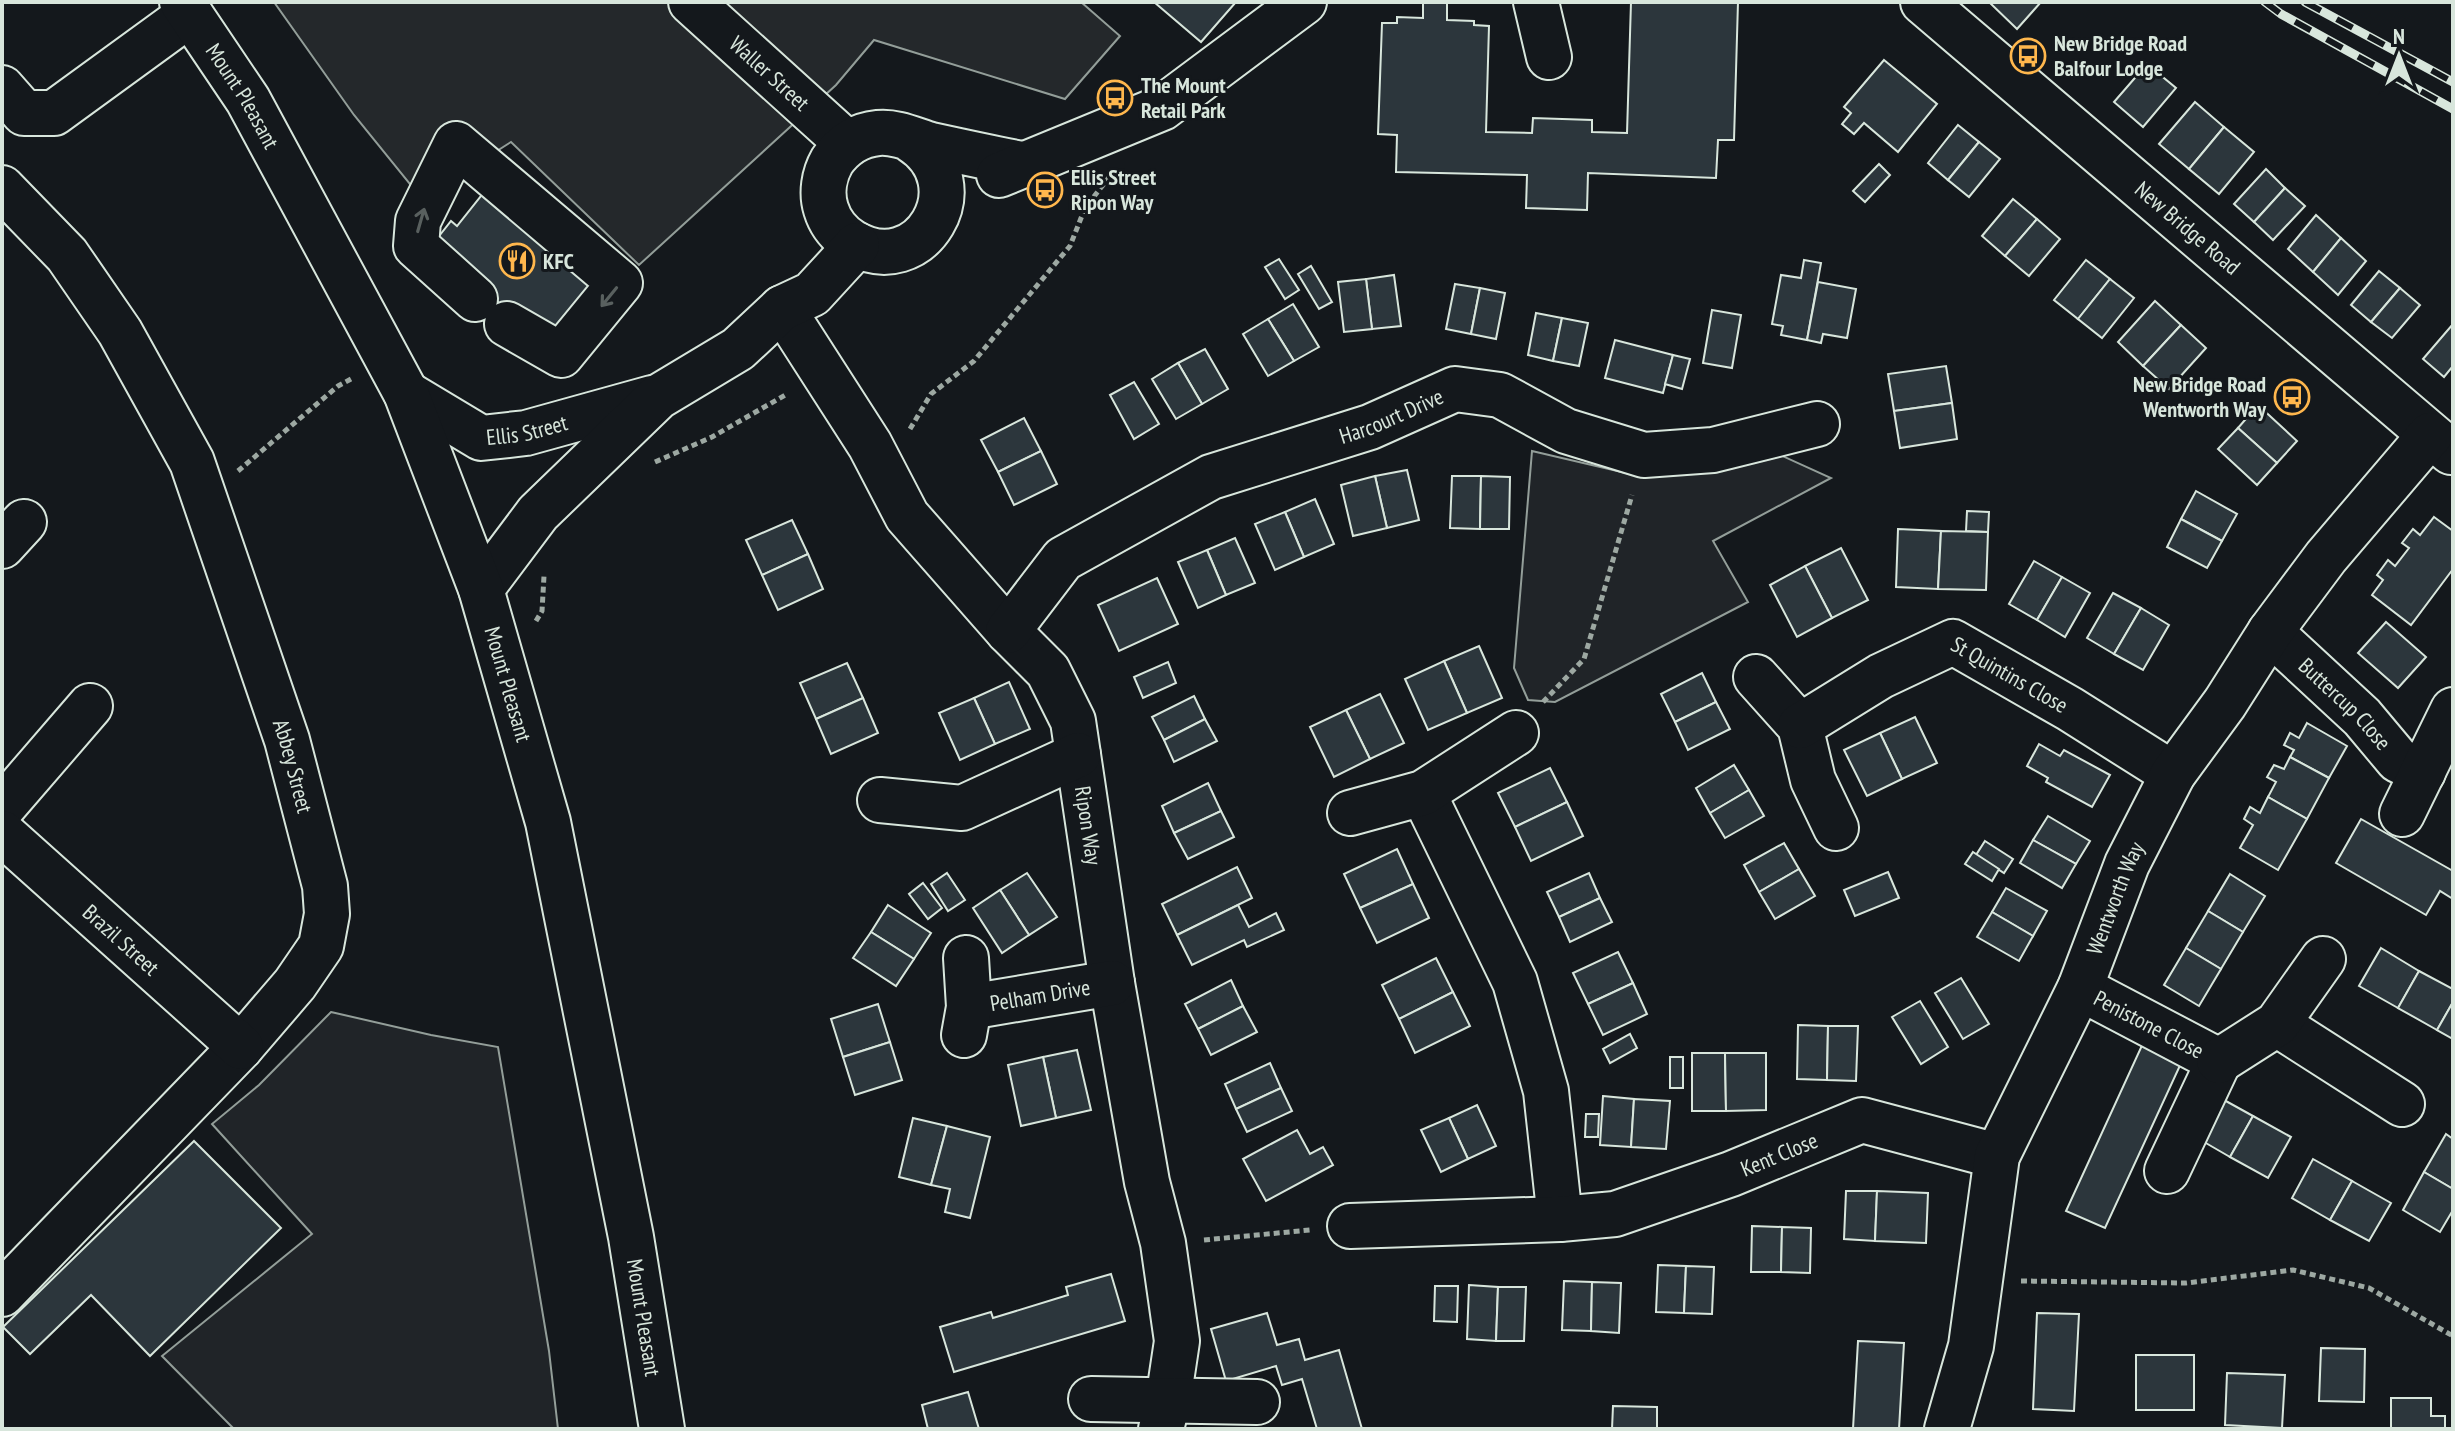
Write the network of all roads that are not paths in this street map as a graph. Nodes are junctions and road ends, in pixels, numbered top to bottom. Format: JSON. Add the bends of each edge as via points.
{"nodes":[{"id":1,"x":691,"y":2,"type":"edge"},
{"id":2,"x":1304,"y":2,"type":"edge"},
{"id":3,"x":1536,"y":2,"type":"edge"},
{"id":4,"x":1923,"y":2,"type":"edge"},
{"id":5,"x":186,"y":8,"type":"edge"},
{"id":6,"x":1549,"y":57,"type":"dead end"},
{"id":7,"x":2,"y":88,"type":"edge"},
{"id":8,"x":911,"y":140,"type":"junction"},
{"id":9,"x":848,"y":144,"type":"junction"},
{"id":10,"x":1027,"y":165,"type":"junction"},
{"id":11,"x":2,"y":188,"type":"edge"},
{"id":12,"x":942,"y":196,"type":"junction"},
{"id":13,"x":844,"y":233,"type":"junction"},
{"id":14,"x":797,"y":301,"type":"junction"},
{"id":15,"x":491,"y":312,"type":"joint"},
{"id":16,"x":397,"y":376,"type":"junction"},
{"id":17,"x":658,"y":397,"type":"junction"},
{"id":18,"x":1817,"y":424,"type":"dead end"},
{"id":19,"x":2442,"y":444,"type":"edge"},
{"id":20,"x":481,"y":589,"type":"junction"},
{"id":21,"x":1008,"y":631,"type":"junction"},
{"id":22,"x":2270,"y":632,"type":"junction"},
{"id":23,"x":1756,"y":677,"type":"dead end"},
{"id":24,"x":90,"y":706,"type":"dead end"},
{"id":25,"x":2453,"y":710,"type":"edge"},
{"id":26,"x":1800,"y":726,"type":"junction"},
{"id":27,"x":1516,"y":733,"type":"road end"},
{"id":28,"x":1078,"y":755,"type":"junction"},
{"id":29,"x":2423,"y":772,"type":"junction"},
{"id":30,"x":2173,"y":774,"type":"junction"},
{"id":31,"x":1423,"y":793,"type":"junction"},
{"id":32,"x":880,"y":800,"type":"dead end"},
{"id":33,"x":2,"y":808,"type":"edge"},
{"id":34,"x":1350,"y":813,"type":"dead end"},
{"id":35,"x":2402,"y":814,"type":"dead end"},
{"id":36,"x":1836,"y":828,"type":"dead end"},
{"id":37,"x":2,"y":833,"type":"edge"},
{"id":38,"x":966,"y":958,"type":"dead end"},
{"id":39,"x":2323,"y":959,"type":"dead end"},
{"id":40,"x":1112,"y":983,"type":"junction"},
{"id":41,"x":2080,"y":988,"type":"junction"},
{"id":42,"x":2277,"y":1024,"type":"junction"},
{"id":43,"x":241,"y":1047,"type":"junction"},
{"id":44,"x":2219,"y":1061,"type":"junction"},
{"id":45,"x":2402,"y":1104,"type":"dead end"},
{"id":46,"x":1997,"y":1156,"type":"junction"},
{"id":47,"x":2167,"y":1171,"type":"dead end"},
{"id":48,"x":1560,"y":1219,"type":"junction"},
{"id":49,"x":1350,"y":1226,"type":"road end"},
{"id":50,"x":2,"y":1294,"type":"edge"},
{"id":51,"x":1091,"y":1399,"type":"dead end"},
{"id":52,"x":1257,"y":1402,"type":"dead end"},
{"id":53,"x":1165,"y":1415,"type":"edge"},
{"id":54,"x":662,"y":1429,"type":"edge"},
{"id":55,"x":1947,"y":1429,"type":"edge"}],
"edges":[{"from":1,"to":9,"type":"main road","name":"Waller Street"},
{"from":2,"to":10,"type":"main road","via":[[1162,108]]},
{"from":3,"to":6,"type":"main road"},
{"from":4,"to":19,"type":"main road","name":"New Bridge Road"},
{"from":5,"to":7,"type":"main road","via":[[54,113],[24,113]]},
{"from":5,"to":16,"type":"main road","name":"Mount Pleasant","via":[[248,100]]},
{"from":8,"to":9,"type":"main road","via":[[880,133]]},
{"from":8,"to":10,"type":"main road"},
{"from":8,"to":12,"type":"main road","via":[[934,162]]},
{"from":9,"to":13,"type":"main road","via":[[825,178],[825,205]]},
{"from":10,"to":12,"type":"main road"},
{"from":11,"to":43,"type":"main road","name":"Abbey Street","via":[[67,255],[120,332],[192,462],[287,740],[325,886],[327,914],[321,946]]},
{"from":12,"to":13,"type":"main road","via":[[929,230],[899,249],[880,251]]},
{"from":13,"to":14,"type":"main road"},
{"from":14,"to":17,"type":"main road","name":"Ellis Street","via":[[738,349]]},
{"from":14,"to":21,"type":"main road","name":"Ripon Way","via":[[907,516]]},
{"from":15,"to":15,"type":"main road","one_way":true,"via":[[416,246],[418,221],[456,144],[620,283],[561,355]]},
{"from":16,"to":17,"type":"main road","name":"Ellis Street","via":[[481,438],[526,433]]},
{"from":16,"to":20,"type":"main road","name":"Mount Pleasant"},
{"from":17,"to":20,"type":"main road","name":"Ellis Street","via":[[538,513]]},
{"from":18,"to":21,"type":"main road","name":"Harcourt Drive","via":[[1713,450],[1644,455],[1566,431],[1500,395],[1455,389],[1370,427],[1211,477],[1063,559]]},
{"from":19,"to":22,"type":"main road","name":"Wentworth Way","via":[[2326,557]]},
{"from":20,"to":54,"type":"main road","name":"Mount Pleasant","via":[[548,822],[631,1237]]},
{"from":21,"to":28,"type":"main road","name":"Ripon Way","via":[[1048,671],[1073,721]]},
{"from":22,"to":29,"type":"main road","name":"Buttercup Close","via":[[2362,717],[2398,760]]},
{"from":22,"to":30,"type":"main road","name":"Wentworth Way"},
{"from":23,"to":26,"type":"main road"},
{"from":24,"to":33,"type":"main road"},
{"from":25,"to":29,"type":"main road"},
{"from":26,"to":30,"type":"main road","name":"St Quintins Close","via":[[1881,676],[1953,642]]},
{"from":26,"to":36,"type":"main road","via":[[1813,780]]},
{"from":27,"to":31,"type":"main road"},
{"from":28,"to":32,"type":"main road","via":[[962,808]]},
{"from":28,"to":40,"type":"main road","name":"Ripon Way"},
{"from":29,"to":35,"type":"main road"},
{"from":30,"to":41,"type":"main road","name":"Wentworth Way","via":[[2127,864]]},
{"from":31,"to":34,"type":"main road"},
{"from":31,"to":48,"type":"main road","via":[[1515,982],[1546,1091]]},
{"from":37,"to":43,"type":"main road","name":"Brazil Street"},
{"from":38,"to":40,"type":"main road","name":"Pelham Drive","via":[[966,1021]]},
{"from":39,"to":42,"type":"main road","name":"Penistone Close"},
{"from":40,"to":53,"type":"main road","name":"Ripon Way","via":[[1177,1341]]},
{"from":41,"to":44,"type":"main road","name":"Penistone Close"},
{"from":41,"to":46,"type":"main road","name":"Wentworth Way"},
{"from":42,"to":44,"type":"main road","name":"Penistone Close"},
{"from":42,"to":45,"type":"main road"},
{"from":43,"to":50,"type":"main road","name":"Abbey Street"},
{"from":44,"to":47,"type":"main road","name":"Penistone Close"},
{"from":46,"to":48,"type":"main road","name":"Kent Close","via":[[1862,1120],[1615,1214]]},
{"from":46,"to":55,"type":"main road","name":"Wentworth Way","via":[[1971,1346]]},
{"from":48,"to":49,"type":"main road","name":"Kent Close"},
{"from":51,"to":53,"type":"main road"},
{"from":52,"to":53,"type":"main road"}]}
